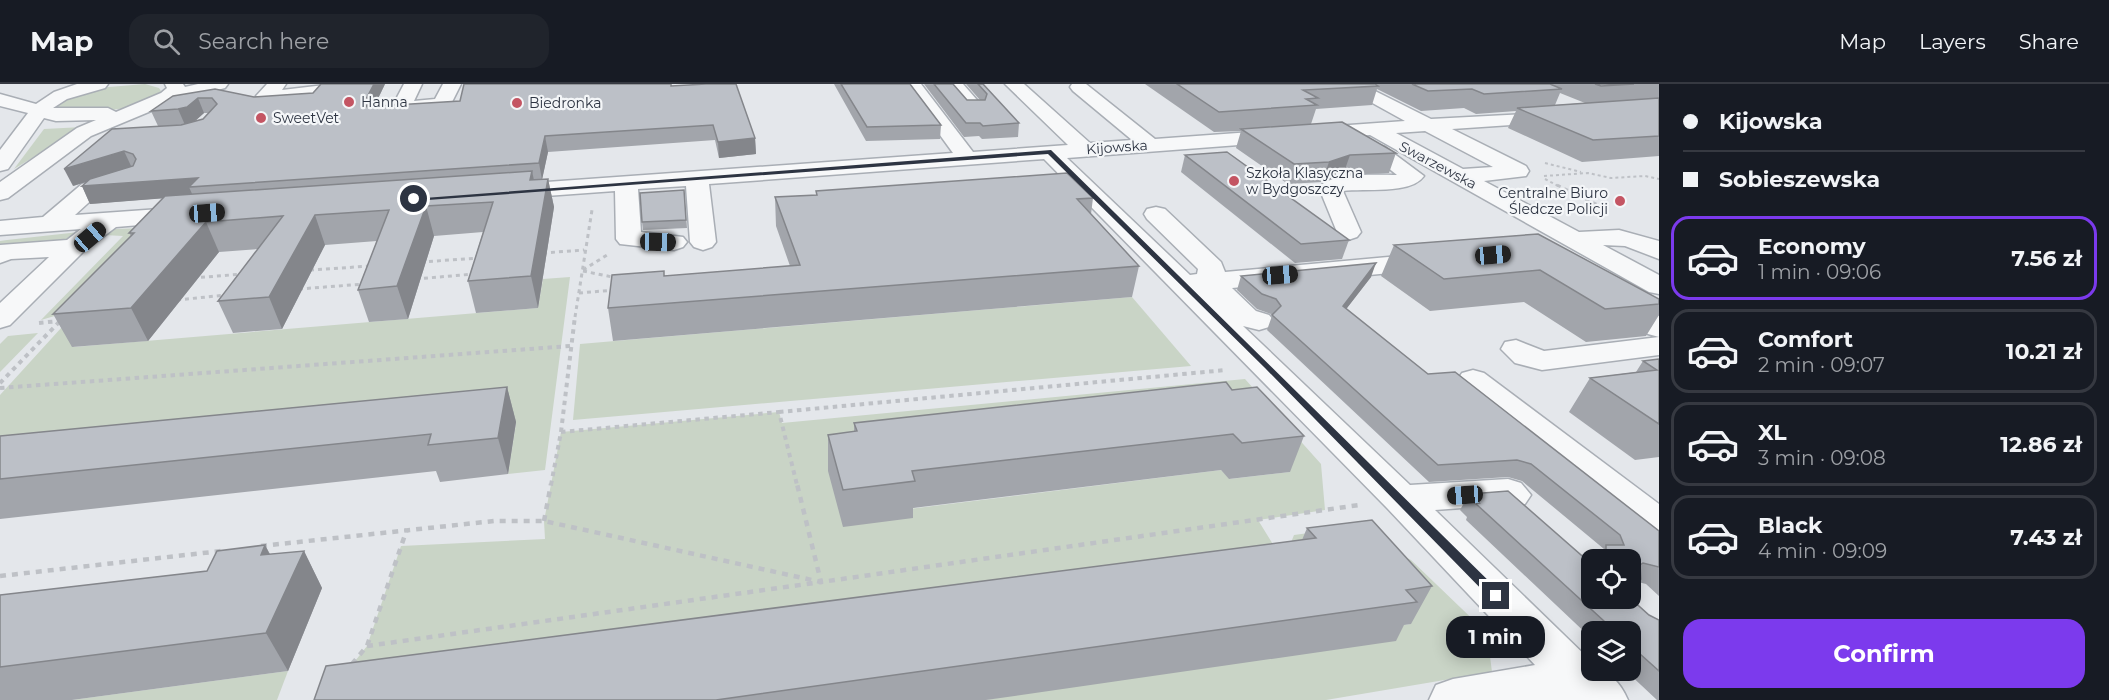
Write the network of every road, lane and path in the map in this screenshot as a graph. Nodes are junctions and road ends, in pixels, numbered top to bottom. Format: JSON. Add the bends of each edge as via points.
{"nodes":[{"id":1,"x":47,"y":84,"type":"edge"},
{"id":2,"x":56,"y":84,"type":"edge"},
{"id":3,"x":99,"y":84,"type":"edge"},
{"id":4,"x":219,"y":84,"type":"edge"},
{"id":5,"x":277,"y":84,"type":"edge"},
{"id":6,"x":324,"y":84,"type":"edge"},
{"id":7,"x":413,"y":84,"type":"edge"},
{"id":8,"x":452,"y":84,"type":"edge"},
{"id":9,"x":912,"y":84,"type":"edge"},
{"id":10,"x":953,"y":84,"type":"edge"},
{"id":11,"x":1014,"y":84,"type":"edge"},
{"id":12,"x":1347,"y":84,"type":"edge"},
{"id":13,"x":20,"y":86,"type":"dead end"},
{"id":14,"x":0,"y":87,"type":"edge"},
{"id":15,"x":1079,"y":87,"type":"dead end"},
{"id":16,"x":171,"y":91,"type":"edge"},
{"id":17,"x":1550,"y":98,"type":"edge"},
{"id":18,"x":0,"y":100,"type":"edge"},
{"id":19,"x":142,"y":107,"type":"junction"},
{"id":20,"x":975,"y":108,"type":"edge"},
{"id":21,"x":38,"y":111,"type":"junction"},
{"id":22,"x":1431,"y":126,"type":"junction"},
{"id":23,"x":1375,"y":130,"type":"junction"},
{"id":24,"x":1349,"y":132,"type":"junction"},
{"id":25,"x":120,"y":137,"type":"edge"},
{"id":26,"x":70,"y":140,"type":"junction"},
{"id":27,"x":1150,"y":145,"type":"junction"},
{"id":28,"x":1084,"y":149,"type":"junction"},
{"id":29,"x":1049,"y":152,"type":"junction"},
{"id":30,"x":967,"y":159,"type":"junction"},
{"id":31,"x":1540,"y":162,"type":"dead end"},
{"id":32,"x":0,"y":164,"type":"edge"},
{"id":33,"x":1588,"y":173,"type":"junction"},
{"id":34,"x":1460,"y":176,"type":"junction"},
{"id":35,"x":131,"y":177,"type":"edge"},
{"id":36,"x":697,"y":178,"type":"junction"},
{"id":37,"x":1659,"y":178,"type":"edge"},
{"id":38,"x":627,"y":184,"type":"junction"},
{"id":39,"x":598,"y":186,"type":"junction"},
{"id":40,"x":0,"y":193,"type":"edge"},
{"id":41,"x":480,"y":194,"type":"edge"},
{"id":42,"x":1610,"y":211,"type":"dead end"},
{"id":43,"x":209,"y":213,"type":"edge"},
{"id":44,"x":1156,"y":214,"type":"dead end"},
{"id":45,"x":109,"y":220,"type":"junction"},
{"id":46,"x":50,"y":224,"type":"junction"},
{"id":47,"x":0,"y":228,"type":"edge"},
{"id":48,"x":1348,"y":232,"type":"dead end"},
{"id":49,"x":1576,"y":240,"type":"junction"},
{"id":50,"x":674,"y":242,"type":"dead end"},
{"id":51,"x":703,"y":242,"type":"dead end"},
{"id":52,"x":74,"y":247,"type":"junction"},
{"id":53,"x":584,"y":250,"type":"junction"},
{"id":54,"x":1659,"y":251,"type":"edge"},
{"id":55,"x":539,"y":254,"type":"edge"},
{"id":56,"x":0,"y":255,"type":"edge"},
{"id":57,"x":482,"y":258,"type":"edge"},
{"id":58,"x":1457,"y":258,"type":"edge"},
{"id":59,"x":413,"y":263,"type":"edge"},
{"id":60,"x":378,"y":265,"type":"edge"},
{"id":61,"x":308,"y":270,"type":"dead end"},
{"id":62,"x":583,"y":271,"type":"junction"},
{"id":63,"x":250,"y":274,"type":"edge"},
{"id":64,"x":476,"y":274,"type":"edge"},
{"id":65,"x":406,"y":280,"type":"edge"},
{"id":66,"x":626,"y":280,"type":"edge"},
{"id":67,"x":1196,"y":282,"type":"junction"},
{"id":68,"x":371,"y":283,"type":"edge"},
{"id":69,"x":185,"y":285,"type":"dead end"},
{"id":70,"x":1659,"y":285,"type":"edge"},
{"id":71,"x":1590,"y":288,"type":"edge"},
{"id":72,"x":624,"y":289,"type":"edge"},
{"id":73,"x":289,"y":290,"type":"edge"},
{"id":74,"x":179,"y":293,"type":"dead end"},
{"id":75,"x":579,"y":293,"type":"junction"},
{"id":76,"x":231,"y":295,"type":"edge"},
{"id":77,"x":67,"y":314,"type":"edge"},
{"id":78,"x":0,"y":319,"type":"edge"},
{"id":79,"x":1258,"y":321,"type":"dead end"},
{"id":80,"x":1659,"y":328,"type":"edge"},
{"id":81,"x":570,"y":346,"type":"junction"},
{"id":82,"x":1659,"y":346,"type":"edge"},
{"id":83,"x":1516,"y":349,"type":"dead end"},
{"id":84,"x":1268,"y":366,"type":"junction"},
{"id":85,"x":1473,"y":380,"type":"dead end"},
{"id":86,"x":0,"y":383,"type":"edge"},
{"id":87,"x":0,"y":388,"type":"edge"},
{"id":88,"x":778,"y":412,"type":"junction"},
{"id":89,"x":561,"y":432,"type":"junction"},
{"id":90,"x":1401,"y":499,"type":"junction"},
{"id":91,"x":544,"y":521,"type":"junction"},
{"id":92,"x":1541,"y":521,"type":"edge"},
{"id":93,"x":1659,"y":524,"type":"edge"},
{"id":94,"x":407,"y":529,"type":"junction"},
{"id":95,"x":256,"y":546,"type":"edge"},
{"id":96,"x":233,"y":549,"type":"edge"},
{"id":97,"x":0,"y":576,"type":"edge"},
{"id":98,"x":821,"y":582,"type":"junction"},
{"id":99,"x":367,"y":646,"type":"junction"},
{"id":100,"x":345,"y":673,"type":"edge"},
{"id":101,"x":1590,"y":689,"type":"edge"},
{"id":102,"x":1454,"y":700,"type":"edge"}],
"edges":[{"from":1,"to":2,"type":"street"},
{"from":3,"to":21,"type":"street","via":[[53,98]]},
{"from":4,"to":16,"type":"street"},
{"from":5,"to":6,"type":"street","via":[[265,96],[318,93]]},
{"from":7,"to":8,"type":"street","via":[[403,102],[412,107],[442,104]]},
{"from":9,"to":30,"type":"street"},
{"from":10,"to":20,"type":"street"},
{"from":11,"to":28,"type":"street"},
{"from":12,"to":22,"type":"street"},
{"from":13,"to":14,"type":"street"},
{"from":15,"to":27,"type":"street"},
{"from":16,"to":19,"type":"street"},
{"from":17,"to":22,"type":"street","name":"Kijowska","via":[[1573,110]]},
{"from":18,"to":21,"type":"street"},
{"from":19,"to":21,"type":"street","via":[[87,116],[56,116]]},
{"from":19,"to":26,"type":"street"},
{"from":21,"to":32,"type":"street"},
{"from":22,"to":23,"type":"street","name":"Kijowska"},
{"from":22,"to":34,"type":"street","via":[[1518,171]]},
{"from":23,"to":24,"type":"street","name":"Kijowska"},
{"from":23,"to":34,"type":"street","name":"Swarzewska"},
{"from":24,"to":27,"type":"street","name":"Kijowska"},
{"from":24,"to":48,"type":"street","via":[[1413,176],[1404,181],[1330,188]]},
{"from":25,"to":26,"type":"street"},
{"from":26,"to":40,"type":"street"},
{"from":27,"to":28,"type":"street","name":"Kijowska"},
{"from":28,"to":29,"type":"street","name":"Kijowska"},
{"from":29,"to":30,"type":"street","name":"Kijowska"},
{"from":29,"to":67,"type":"street"},
{"from":30,"to":36,"type":"street","name":"Kijowska"},
{"from":31,"to":33,"type":"path"},
{"from":33,"to":37,"type":"path","via":[[1611,178]]},
{"from":33,"to":42,"type":"path","via":[[1541,177]]},
{"from":34,"to":49,"type":"street","name":"Swarzewska"},
{"from":35,"to":46,"type":"street","via":[[90,189]]},
{"from":36,"to":38,"type":"street","name":"Kijowska"},
{"from":36,"to":51,"type":"street"},
{"from":38,"to":39,"type":"street","name":"Kijowska"},
{"from":38,"to":50,"type":"street","via":[[629,239]]},
{"from":39,"to":41,"type":"street","name":"Kijowska"},
{"from":39,"to":53,"type":"path"},
{"from":43,"to":45,"type":"street"},
{"from":44,"to":67,"type":"street","via":[[1212,268]]},
{"from":45,"to":46,"type":"street"},
{"from":45,"to":52,"type":"street"},
{"from":46,"to":47,"type":"street"},
{"from":49,"to":54,"type":"street","via":[[1619,236]]},
{"from":49,"to":70,"type":"street","name":"Swarzewska"},
{"from":52,"to":56,"type":"street"},
{"from":52,"to":78,"type":"street"},
{"from":53,"to":55,"type":"path"},
{"from":53,"to":62,"type":"path"},
{"from":57,"to":59,"type":"path"},
{"from":58,"to":67,"type":"street"},
{"from":60,"to":61,"type":"path"},
{"from":62,"to":66,"type":"path"},
{"from":62,"to":75,"type":"path"},
{"from":63,"to":69,"type":"path","via":[[192,278]]},
{"from":64,"to":65,"type":"path"},
{"from":67,"to":79,"type":"street","via":[[1246,318]]},
{"from":67,"to":84,"type":"street"},
{"from":68,"to":73,"type":"path"},
{"from":71,"to":80,"type":"street"},
{"from":72,"to":75,"type":"path"},
{"from":74,"to":76,"type":"path","via":[[172,300]]},
{"from":75,"to":81,"type":"path"},
{"from":77,"to":86,"type":"path"},
{"from":81,"to":87,"type":"path"},
{"from":81,"to":89,"type":"path"},
{"from":82,"to":83,"type":"street","via":[[1542,361]]},
{"from":84,"to":88,"type":"path"},
{"from":84,"to":90,"type":"street"},
{"from":85,"to":93,"type":"street"},
{"from":88,"to":89,"type":"path"},
{"from":88,"to":98,"type":"path"},
{"from":89,"to":91,"type":"path"},
{"from":90,"to":92,"type":"street","via":[[1508,492]]},
{"from":90,"to":98,"type":"path"},
{"from":90,"to":101,"type":"street"},
{"from":91,"to":94,"type":"path"},
{"from":91,"to":98,"type":"path"},
{"from":94,"to":95,"type":"path"},
{"from":94,"to":99,"type":"path"},
{"from":96,"to":97,"type":"path"},
{"from":98,"to":99,"type":"path"},
{"from":99,"to":100,"type":"path"},
{"from":101,"to":102,"type":"street"}]}
